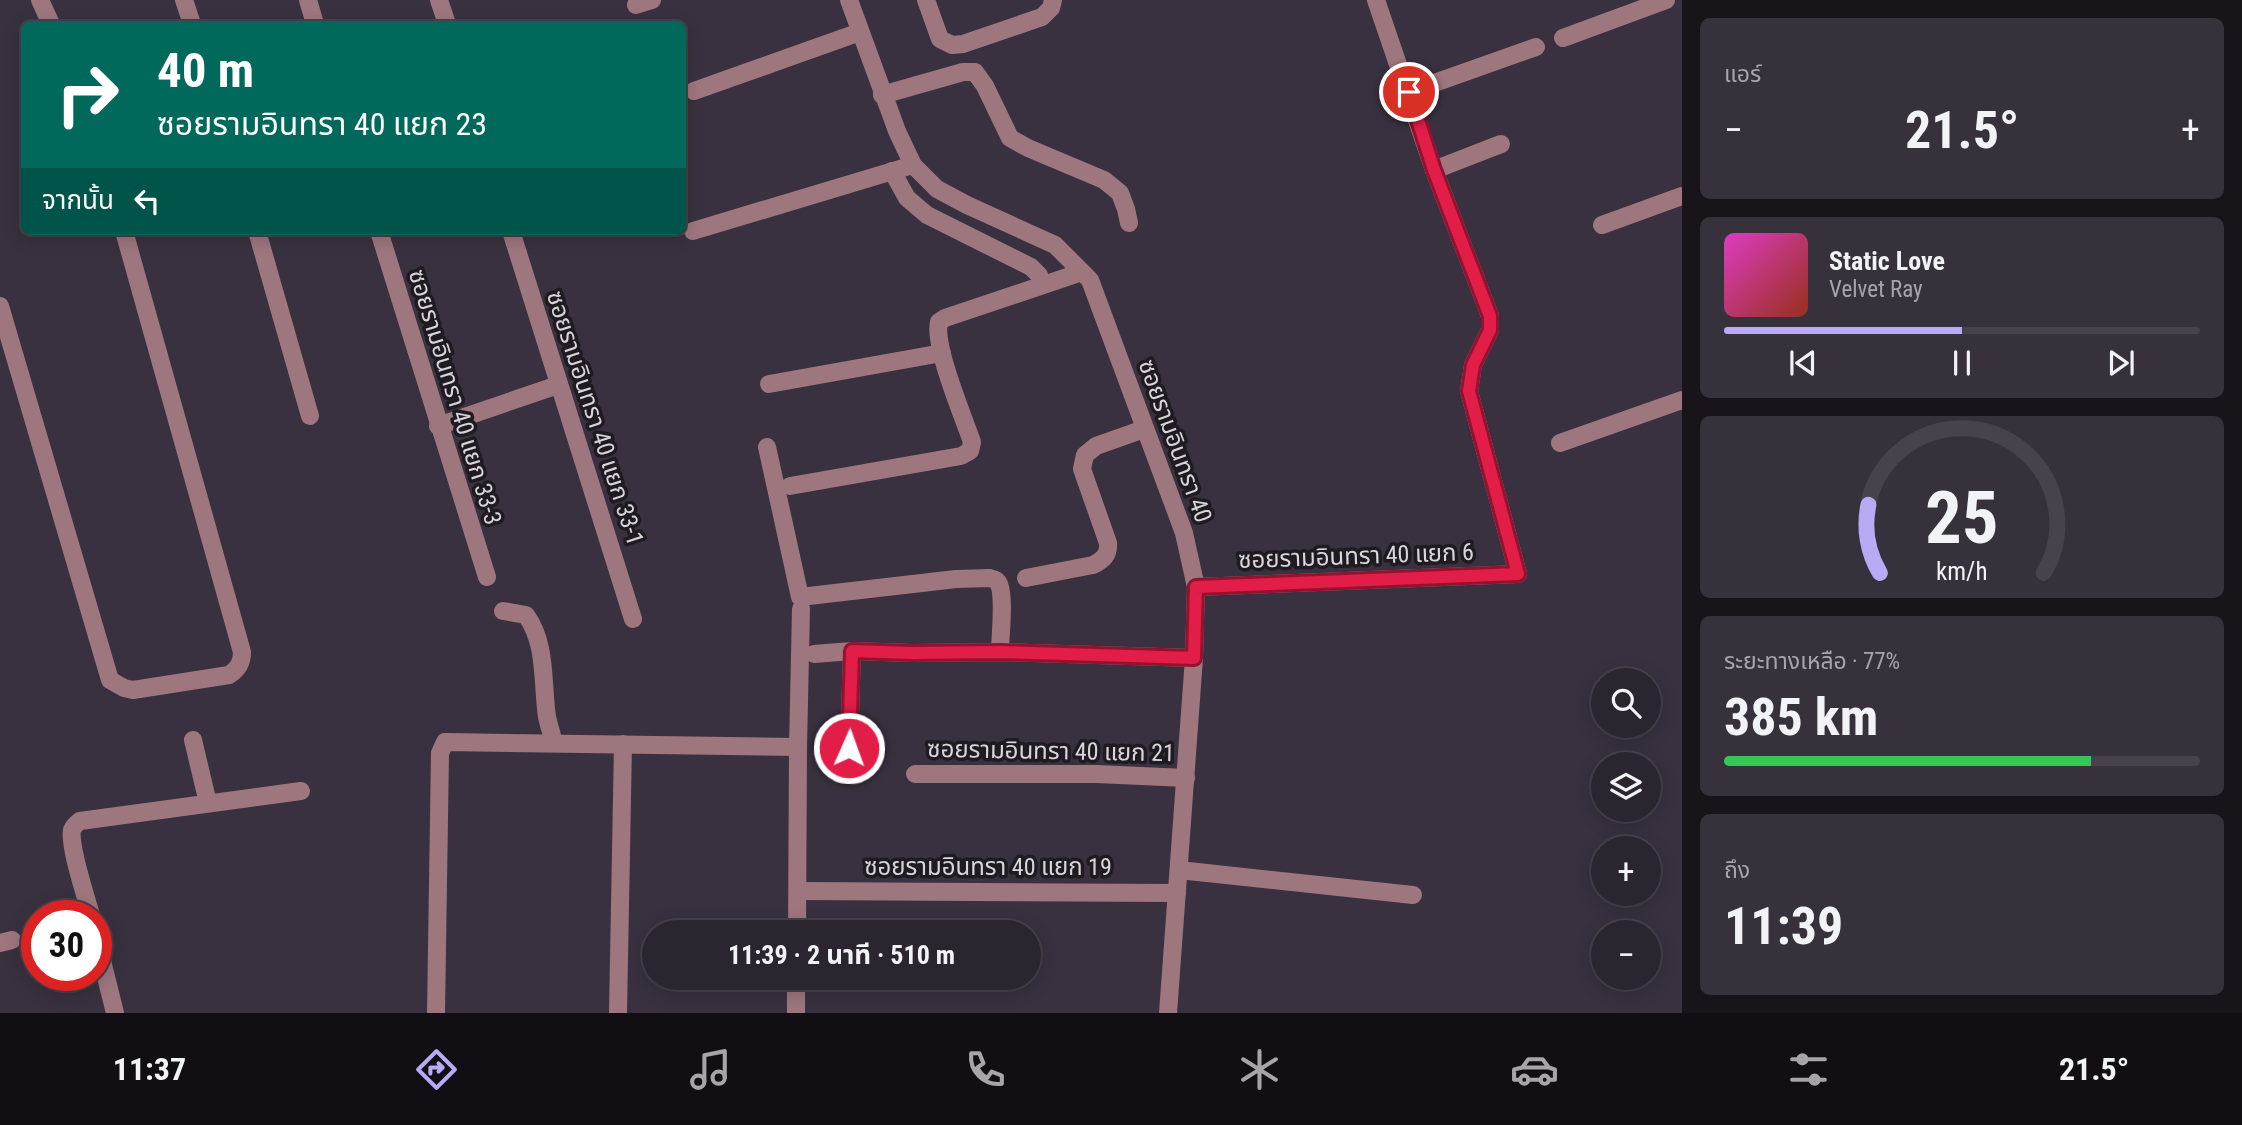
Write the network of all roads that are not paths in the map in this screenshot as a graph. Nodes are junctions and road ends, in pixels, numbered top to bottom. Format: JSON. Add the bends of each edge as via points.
{"nodes":[{"id":1,"x":40,"y":0,"type":"edge"},
{"id":2,"x":184,"y":0,"type":"edge"},
{"id":3,"x":308,"y":0,"type":"edge"},
{"id":4,"x":439,"y":0,"type":"edge"},
{"id":5,"x":849,"y":0,"type":"edge"},
{"id":6,"x":926,"y":0,"type":"edge"},
{"id":7,"x":1053,"y":0,"type":"edge"},
{"id":8,"x":1376,"y":0,"type":"edge"},
{"id":9,"x":1666,"y":0,"type":"edge"},
{"id":10,"x":50,"y":21,"type":"edge"},
{"id":11,"x":191,"y":21,"type":"edge"},
{"id":12,"x":315,"y":21,"type":"edge"},
{"id":13,"x":446,"y":21,"type":"edge"},
{"id":14,"x":860,"y":32,"type":"junction"},
{"id":15,"x":1563,"y":38,"type":"dead end"},
{"id":16,"x":1536,"y":47,"type":"dead end"},
{"id":17,"x":694,"y":91,"type":"dead end"},
{"id":18,"x":1409,"y":92,"type":"junction"},
{"id":19,"x":883,"y":95,"type":"junction"},
{"id":20,"x":1501,"y":144,"type":"dead end"},
{"id":21,"x":914,"y":165,"type":"junction"},
{"id":22,"x":1434,"y":170,"type":"junction"},
{"id":23,"x":892,"y":171,"type":"junction"},
{"id":24,"x":1682,"y":196,"type":"edge"},
{"id":25,"x":1129,"y":223,"type":"dead end"},
{"id":26,"x":1602,"y":225,"type":"dead end"},
{"id":27,"x":693,"y":232,"type":"dead end"},
{"id":28,"x":125,"y":235,"type":"edge"},
{"id":29,"x":258,"y":235,"type":"edge"},
{"id":30,"x":380,"y":235,"type":"edge"},
{"id":31,"x":512,"y":235,"type":"edge"},
{"id":32,"x":1082,"y":272,"type":"junction"},
{"id":33,"x":1042,"y":284,"type":"junction"},
{"id":34,"x":0,"y":306,"type":"edge"},
{"id":35,"x":942,"y":353,"type":"junction"},
{"id":36,"x":769,"y":384,"type":"dead end"},
{"id":37,"x":558,"y":385,"type":"junction"},
{"id":38,"x":1682,"y":400,"type":"edge"},
{"id":39,"x":310,"y":416,"type":"dead end"},
{"id":40,"x":438,"y":426,"type":"junction"},
{"id":41,"x":1144,"y":429,"type":"junction"},
{"id":42,"x":1560,"y":443,"type":"dead end"},
{"id":43,"x":767,"y":447,"type":"dead end"},
{"id":44,"x":790,"y":486,"type":"dead end"},
{"id":45,"x":487,"y":577,"type":"dead end"},
{"id":46,"x":1026,"y":578,"type":"dead end"},
{"id":47,"x":1196,"y":587,"type":"junction"},
{"id":48,"x":801,"y":609,"type":"dead end"},
{"id":49,"x":503,"y":611,"type":"dead end"},
{"id":50,"x":633,"y":619,"type":"dead end"},
{"id":51,"x":852,"y":651,"type":"junction"},
{"id":52,"x":1000,"y":652,"type":"junction"},
{"id":53,"x":814,"y":654,"type":"dead end"},
{"id":54,"x":1194,"y":658,"type":"junction"},
{"id":55,"x":193,"y":740,"type":"dead end"},
{"id":56,"x":554,"y":743,"type":"junction"},
{"id":57,"x":623,"y":744,"type":"junction"},
{"id":58,"x":798,"y":747,"type":"junction"},
{"id":59,"x":849,"y":748,"type":"dead end"},
{"id":60,"x":915,"y":774,"type":"dead end"},
{"id":61,"x":1186,"y":778,"type":"junction"},
{"id":62,"x":301,"y":791,"type":"dead end"},
{"id":63,"x":208,"y":803,"type":"junction"},
{"id":64,"x":1179,"y":870,"type":"junction"},
{"id":65,"x":798,"y":891,"type":"junction"},
{"id":66,"x":1177,"y":893,"type":"junction"},
{"id":67,"x":1413,"y":895,"type":"dead end"},
{"id":68,"x":87,"y":900,"type":"edge"},
{"id":69,"x":797,"y":920,"type":"edge"},
{"id":70,"x":796,"y":990,"type":"edge"},
{"id":71,"x":110,"y":991,"type":"edge"},
{"id":72,"x":116,"y":1013,"type":"edge"},
{"id":73,"x":436,"y":1013,"type":"edge"},
{"id":74,"x":618,"y":1013,"type":"edge"},
{"id":75,"x":796,"y":1013,"type":"edge"},
{"id":76,"x":1168,"y":1013,"type":"edge"}],
"edges":[{"from":1,"to":10,"type":"street"},
{"from":2,"to":11,"type":"street"},
{"from":3,"to":12,"type":"street"},
{"from":4,"to":13,"type":"street"},
{"from":5,"to":14,"type":"street","name":"ซอยรามอินทรา 40"},
{"from":6,"to":7,"type":"street","via":[[940,39],[952,45],[1042,18]]},
{"from":8,"to":18,"type":"street"},
{"from":9,"to":15,"type":"street"},
{"from":14,"to":17,"type":"street"},
{"from":14,"to":19,"type":"street","name":"ซอยรามอินทรา 40"},
{"from":16,"to":18,"type":"street"},
{"from":18,"to":22,"type":"street"},
{"from":19,"to":21,"type":"street","name":"ซอยรามอินทรา 40"},
{"from":19,"to":25,"type":"street","via":[[975,72],[1010,138],[1104,180],[1120,193]]},
{"from":20,"to":22,"type":"street"},
{"from":21,"to":23,"type":"street"},
{"from":21,"to":32,"type":"street","name":"ซอยรามอินทรา 40","via":[[937,189],[1055,245]]},
{"from":22,"to":47,"type":"street","name":"ซอยรามอินทรา 40 แยก 6","via":[[1490,316],[1490,330],[1473,365],[1469,391],[1518,574]]},
{"from":23,"to":27,"type":"street"},
{"from":23,"to":33,"type":"street","via":[[906,198],[927,215],[1031,267]]},
{"from":24,"to":26,"type":"street"},
{"from":28,"to":34,"type":"street","via":[[243,652],[237,670],[229,675],[133,690],[110,680]]},
{"from":29,"to":39,"type":"street"},
{"from":30,"to":40,"type":"street","name":"ซอยรามอินทรา 40 แยก 33-3"},
{"from":31,"to":37,"type":"street","name":"ซอยรามอินทรา 40 แยก 33-1"},
{"from":32,"to":33,"type":"street"},
{"from":32,"to":41,"type":"street","name":"ซอยรามอินทรา 40","via":[[1090,281]]},
{"from":33,"to":35,"type":"street","via":[[939,322]]},
{"from":35,"to":36,"type":"street"},
{"from":35,"to":44,"type":"street","via":[[972,442],[971,451]]},
{"from":37,"to":40,"type":"street"},
{"from":37,"to":50,"type":"street","name":"ซอยรามอินทรา 40 แยก 33-1"},
{"from":38,"to":42,"type":"street"},
{"from":40,"to":45,"type":"street","name":"ซอยรามอินทรา 40 แยก 33-3"},
{"from":41,"to":46,"type":"street","via":[[1096,446],[1085,455],[1082,470],[1108,543],[1102,560]]},
{"from":41,"to":47,"type":"street","name":"ซอยรามอินทรา 40","via":[[1184,533]]},
{"from":43,"to":52,"type":"street","via":[[800,597],[990,578],[999,585],[1001,599]]},
{"from":47,"to":54,"type":"street","name":"ซอยรามอินทรา 40"},
{"from":48,"to":58,"type":"street"},
{"from":49,"to":56,"type":"street","via":[[526,615],[531,621],[543,659]]},
{"from":51,"to":52,"type":"street"},
{"from":51,"to":53,"type":"street"},
{"from":51,"to":59,"type":"street"},
{"from":52,"to":54,"type":"street"},
{"from":54,"to":61,"type":"street","name":"ซอยรามอินทรา 40"},
{"from":55,"to":63,"type":"street"},
{"from":56,"to":57,"type":"street"},
{"from":56,"to":73,"type":"street","via":[[449,740],[442,745]]},
{"from":57,"to":58,"type":"street"},
{"from":57,"to":74,"type":"street"},
{"from":58,"to":65,"type":"street"},
{"from":60,"to":61,"type":"street","name":"ซอยรามอินทรา 40 แยก 21"},
{"from":61,"to":64,"type":"street","name":"ซอยรามอินทรา 40"},
{"from":62,"to":63,"type":"street"},
{"from":63,"to":68,"type":"street","via":[[80,821],[73,828],[74,849]]},
{"from":64,"to":66,"type":"street","name":"ซอยรามอินทรา 40"},
{"from":64,"to":67,"type":"street"},
{"from":65,"to":66,"type":"street","name":"ซอยรามอินทรา 40 แยก 19"},
{"from":65,"to":69,"type":"street"},
{"from":66,"to":76,"type":"street","name":"ซอยรามอินทรา 40"},
{"from":70,"to":75,"type":"street"},
{"from":71,"to":72,"type":"street"}]}
